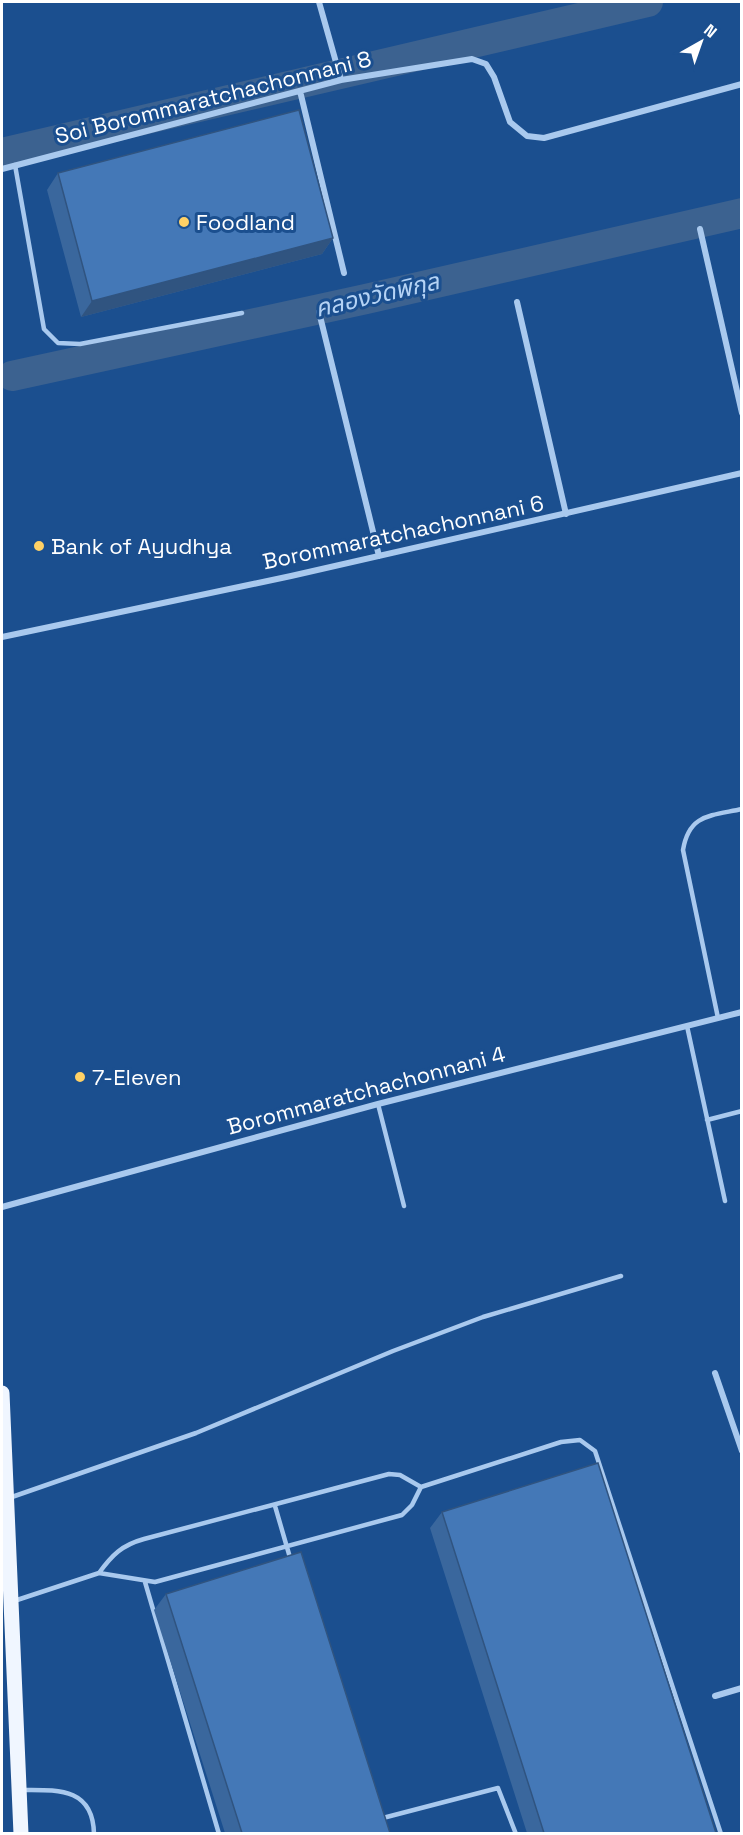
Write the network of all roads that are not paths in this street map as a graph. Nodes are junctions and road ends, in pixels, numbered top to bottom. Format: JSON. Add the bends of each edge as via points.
{"nodes":[{"id":1,"x":320,"y":2,"type":"edge"},
{"id":2,"x":341,"y":80,"type":"junction"},
{"id":3,"x":741,"y":84,"type":"edge"},
{"id":4,"x":300,"y":91,"type":"junction"},
{"id":5,"x":15,"y":165,"type":"junction"},
{"id":6,"x":2,"y":169,"type":"edge"},
{"id":7,"x":700,"y":229,"type":"dead end"},
{"id":8,"x":344,"y":273,"type":"dead end"},
{"id":9,"x":517,"y":303,"type":"dead end"},
{"id":10,"x":319,"y":312,"type":"dead end"},
{"id":11,"x":242,"y":313,"type":"dead end"},
{"id":12,"x":741,"y":413,"type":"edge"},
{"id":13,"x":741,"y":473,"type":"edge"},
{"id":14,"x":566,"y":514,"type":"junction"},
{"id":15,"x":379,"y":556,"type":"junction"},
{"id":16,"x":2,"y":637,"type":"edge"},
{"id":17,"x":741,"y":809,"type":"edge"},
{"id":18,"x":741,"y":1012,"type":"edge"},
{"id":19,"x":718,"y":1018,"type":"junction"},
{"id":20,"x":687,"y":1026,"type":"junction"},
{"id":21,"x":378,"y":1104,"type":"junction"},
{"id":22,"x":741,"y":1111,"type":"edge"},
{"id":23,"x":707,"y":1120,"type":"junction"},
{"id":24,"x":725,"y":1201,"type":"dead end"},
{"id":25,"x":404,"y":1206,"type":"dead end"},
{"id":26,"x":2,"y":1207,"type":"edge"},
{"id":27,"x":621,"y":1276,"type":"dead end"},
{"id":28,"x":715,"y":1373,"type":"dead end"},
{"id":29,"x":2,"y":1393,"type":"edge"},
{"id":30,"x":741,"y":1451,"type":"edge"},
{"id":31,"x":421,"y":1487,"type":"junction"},
{"id":32,"x":6,"y":1499,"type":"junction"},
{"id":33,"x":275,"y":1506,"type":"junction"},
{"id":34,"x":286,"y":1546,"type":"junction"},
{"id":35,"x":293,"y":1569,"type":"edge"},
{"id":36,"x":99,"y":1573,"type":"junction"},
{"id":37,"x":145,"y":1582,"type":"junction"},
{"id":38,"x":11,"y":1602,"type":"junction"},
{"id":39,"x":741,"y":1688,"type":"edge"},
{"id":40,"x":715,"y":1696,"type":"dead end"},
{"id":41,"x":19,"y":1790,"type":"junction"},
{"id":42,"x":372,"y":1808,"type":"edge"},
{"id":43,"x":376,"y":1820,"type":"junction"},
{"id":44,"x":379,"y":1827,"type":"edge"},
{"id":45,"x":21,"y":1833,"type":"edge"},
{"id":46,"x":94,"y":1833,"type":"edge"},
{"id":47,"x":219,"y":1833,"type":"edge"},
{"id":48,"x":516,"y":1833,"type":"edge"},
{"id":49,"x":721,"y":1833,"type":"edge"}],
"edges":[{"from":1,"to":2,"type":"street"},
{"from":2,"to":3,"type":"street","name":"Soi Borommaratchachonnani 8","via":[[472,59],[486,64],[490,70],[510,122],[527,136],[544,138]]},
{"from":2,"to":4,"type":"street","name":"Soi Borommaratchachonnani 8"},
{"from":4,"to":5,"type":"street","name":"Soi Borommaratchachonnani 8"},
{"from":4,"to":8,"type":"street"},
{"from":5,"to":6,"type":"street","name":"Soi Borommaratchachonnani 8"},
{"from":5,"to":11,"type":"lane","via":[[44,329],[58,343],[80,344]]},
{"from":7,"to":12,"type":"street"},
{"from":9,"to":14,"type":"street"},
{"from":10,"to":15,"type":"street"},
{"from":13,"to":14,"type":"street","name":"Borommaratchachonnani 6"},
{"from":14,"to":15,"type":"street","name":"Borommaratchachonnani 6"},
{"from":15,"to":16,"type":"street","name":"Borommaratchachonnani 6"},
{"from":17,"to":19,"type":"lane","via":[[692,824],[683,850]]},
{"from":18,"to":19,"type":"street","name":"Borommaratchachonnani 4"},
{"from":19,"to":20,"type":"street","name":"Borommaratchachonnani 4"},
{"from":20,"to":21,"type":"street","name":"Borommaratchachonnani 4"},
{"from":20,"to":23,"type":"lane"},
{"from":21,"to":25,"type":"lane"},
{"from":21,"to":26,"type":"street","name":"Borommaratchachonnani 4"},
{"from":22,"to":23,"type":"lane"},
{"from":23,"to":24,"type":"lane"},
{"from":27,"to":32,"type":"lane","via":[[483,1317],[196,1433]]},
{"from":28,"to":30,"type":"street"},
{"from":29,"to":32,"type":"main road"},
{"from":31,"to":33,"type":"lane","via":[[400,1475],[388,1474]]},
{"from":31,"to":34,"type":"lane","via":[[402,1515]]},
{"from":31,"to":49,"type":"lane","via":[[568,1440],[592,1446]]},
{"from":32,"to":38,"type":"main road"},
{"from":33,"to":34,"type":"lane"},
{"from":33,"to":36,"type":"lane","via":[[128,1543],[114,1553]]},
{"from":34,"to":35,"type":"lane"},
{"from":34,"to":37,"type":"lane"},
{"from":36,"to":37,"type":"lane"},
{"from":36,"to":38,"type":"lane"},
{"from":37,"to":47,"type":"lane"},
{"from":38,"to":41,"type":"main road"},
{"from":39,"to":40,"type":"street"},
{"from":41,"to":45,"type":"main road"},
{"from":41,"to":46,"type":"lane","via":[[63,1790],[78,1797],[90,1812]]},
{"from":42,"to":43,"type":"lane"},
{"from":43,"to":44,"type":"lane"},
{"from":43,"to":48,"type":"lane","via":[[498,1788]]}]}
